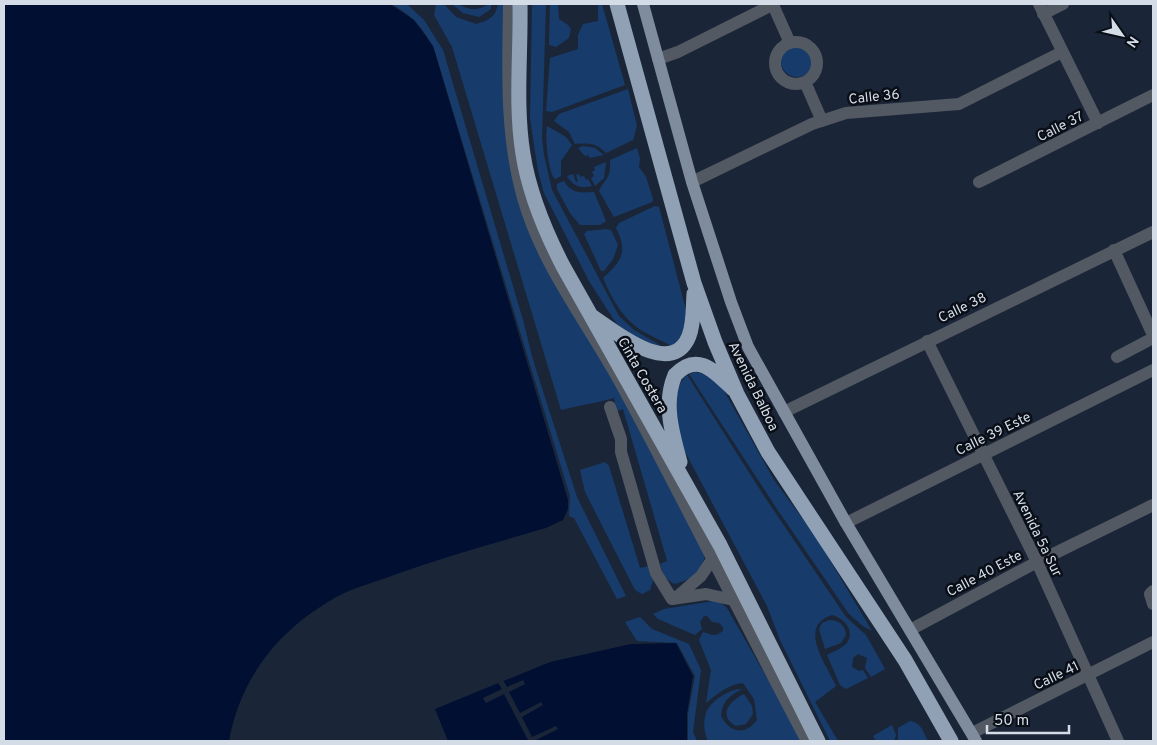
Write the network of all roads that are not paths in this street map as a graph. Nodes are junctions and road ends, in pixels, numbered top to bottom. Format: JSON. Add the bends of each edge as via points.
{"nodes":[{"id":1,"x":509,"y":4,"type":"edge"},
{"id":2,"x":520,"y":4,"type":"edge"},
{"id":3,"x":617,"y":4,"type":"edge"},
{"id":4,"x":643,"y":4,"type":"edge"},
{"id":5,"x":774,"y":4,"type":"edge"},
{"id":6,"x":1063,"y":4,"type":"edge"},
{"id":7,"x":1041,"y":9,"type":"edge"},
{"id":8,"x":790,"y":42,"type":"junction"},
{"id":9,"x":1062,"y":52,"type":"junction"},
{"id":10,"x":658,"y":59,"type":"junction"},
{"id":11,"x":805,"y":82,"type":"junction"},
{"id":12,"x":1153,"y":95,"type":"edge"},
{"id":13,"x":822,"y":121,"type":"junction"},
{"id":14,"x":1098,"y":123,"type":"junction"},
{"id":15,"x":692,"y":182,"type":"junction"},
{"id":16,"x":979,"y":182,"type":"dead end"},
{"id":17,"x":1153,"y":232,"type":"edge"},
{"id":18,"x":1114,"y":250,"type":"junction"},
{"id":19,"x":694,"y":283,"type":"junction"},
{"id":20,"x":590,"y":315,"type":"junction"},
{"id":21,"x":1153,"y":336,"type":"edge"},
{"id":22,"x":927,"y":340,"type":"junction"},
{"id":23,"x":1117,"y":357,"type":"dead end"},
{"id":24,"x":1153,"y":370,"type":"edge"},
{"id":25,"x":737,"y":394,"type":"junction"},
{"id":26,"x":610,"y":407,"type":"dead end"},
{"id":27,"x":784,"y":412,"type":"junction"},
{"id":28,"x":983,"y":454,"type":"junction"},
{"id":29,"x":687,"y":486,"type":"junction"},
{"id":30,"x":1153,"y":505,"type":"edge"},
{"id":31,"x":846,"y":523,"type":"junction"},
{"id":32,"x":717,"y":551,"type":"junction"},
{"id":33,"x":1037,"y":562,"type":"junction"},
{"id":34,"x":1153,"y":591,"type":"edge"},
{"id":35,"x":672,"y":599,"type":"junction"},
{"id":36,"x":734,"y":599,"type":"junction"},
{"id":37,"x":1153,"y":604,"type":"edge"},
{"id":38,"x":754,"y":610,"type":"junction"},
{"id":39,"x":910,"y":630,"type":"junction"},
{"id":40,"x":1153,"y":642,"type":"edge"},
{"id":41,"x":1087,"y":676,"type":"junction"},
{"id":42,"x":925,"y":693,"type":"junction"},
{"id":43,"x":969,"y":739,"type":"edge"},
{"id":44,"x":807,"y":741,"type":"edge"},
{"id":45,"x":818,"y":741,"type":"edge"},
{"id":46,"x":951,"y":741,"type":"edge"},
{"id":47,"x":1118,"y":741,"type":"edge"}],
"edges":[{"from":1,"to":32,"type":"street","via":[[508,113],[512,156],[537,237]]},
{"from":2,"to":20,"type":"highway","name":"Cinta Costera","via":[[519,112],[523,154],[546,233]]},
{"from":3,"to":19,"type":"highway","name":"Avenida Balboa"},
{"from":4,"to":10,"type":"main road","name":"Avenida Balboa"},
{"from":5,"to":8,"type":"street"},
{"from":5,"to":10,"type":"street"},
{"from":6,"to":7,"type":"street"},
{"from":7,"to":9,"type":"street"},
{"from":8,"to":11,"type":"street","via":[[810,46],[817,58],[815,72]]},
{"from":8,"to":11,"type":"street","via":[[777,55],[778,73],[793,83]]},
{"from":9,"to":13,"type":"street","name":"Calle 36","via":[[959,104],[852,112]]},
{"from":9,"to":14,"type":"street"},
{"from":10,"to":15,"type":"main road","name":"Avenida Balboa"},
{"from":11,"to":13,"type":"street"},
{"from":12,"to":14,"type":"street","name":"Calle 37"},
{"from":13,"to":15,"type":"street","name":"Calle 36"},
{"from":14,"to":16,"type":"street","name":"Calle 37"},
{"from":15,"to":27,"type":"main road","name":"Avenida Balboa","via":[[748,347]]},
{"from":17,"to":18,"type":"street","name":"Calle 38"},
{"from":18,"to":21,"type":"street"},
{"from":18,"to":22,"type":"street","name":"Calle 38"},
{"from":19,"to":20,"type":"highway","via":[[692,326],[682,347],[671,354],[649,351]]},
{"from":19,"to":25,"type":"highway","name":"Avenida Balboa"},
{"from":20,"to":29,"type":"highway","name":"Cinta Costera"},
{"from":21,"to":23,"type":"street"},
{"from":22,"to":27,"type":"street","name":"Calle 38"},
{"from":22,"to":28,"type":"street","name":"Avenida 5a Sur"},
{"from":24,"to":28,"type":"street","name":"Calle 39 Este"},
{"from":25,"to":29,"type":"highway","via":[[704,366],[689,365],[675,375],[669,398],[670,419]]},
{"from":25,"to":42,"type":"highway","name":"Avenida Balboa","via":[[768,452]]},
{"from":26,"to":35,"type":"street","via":[[654,566]]},
{"from":27,"to":31,"type":"main road","name":"Avenida Balboa"},
{"from":28,"to":31,"type":"street","name":"Calle 39 Este"},
{"from":28,"to":33,"type":"street","name":"Avenida 5a Sur"},
{"from":29,"to":32,"type":"highway","name":"Cinta Costera"},
{"from":30,"to":33,"type":"street","name":"Calle 40 Este"},
{"from":31,"to":39,"type":"main road","name":"Avenida Balboa"},
{"from":32,"to":35,"type":"street","via":[[701,576]]},
{"from":32,"to":36,"type":"street"},
{"from":32,"to":38,"type":"highway","name":"Cinta Costera"},
{"from":33,"to":39,"type":"street","name":"Calle 40 Este"},
{"from":33,"to":41,"type":"street","name":"Avenida 5a Sur"},
{"from":34,"to":37,"type":"street","via":[[1150,594]]},
{"from":35,"to":36,"type":"street","via":[[706,594]]},
{"from":36,"to":38,"type":"street"},
{"from":36,"to":44,"type":"street"},
{"from":38,"to":45,"type":"highway","name":"Cinta Costera"},
{"from":39,"to":43,"type":"main road","name":"Avenida Balboa"},
{"from":40,"to":41,"type":"street","name":"Calle 41"},
{"from":41,"to":43,"type":"street","name":"Calle 41"},
{"from":41,"to":47,"type":"street","name":"Avenida 5a Sur"},
{"from":42,"to":43,"type":"highway"},
{"from":42,"to":46,"type":"highway","name":"Avenida Balboa"}]}
